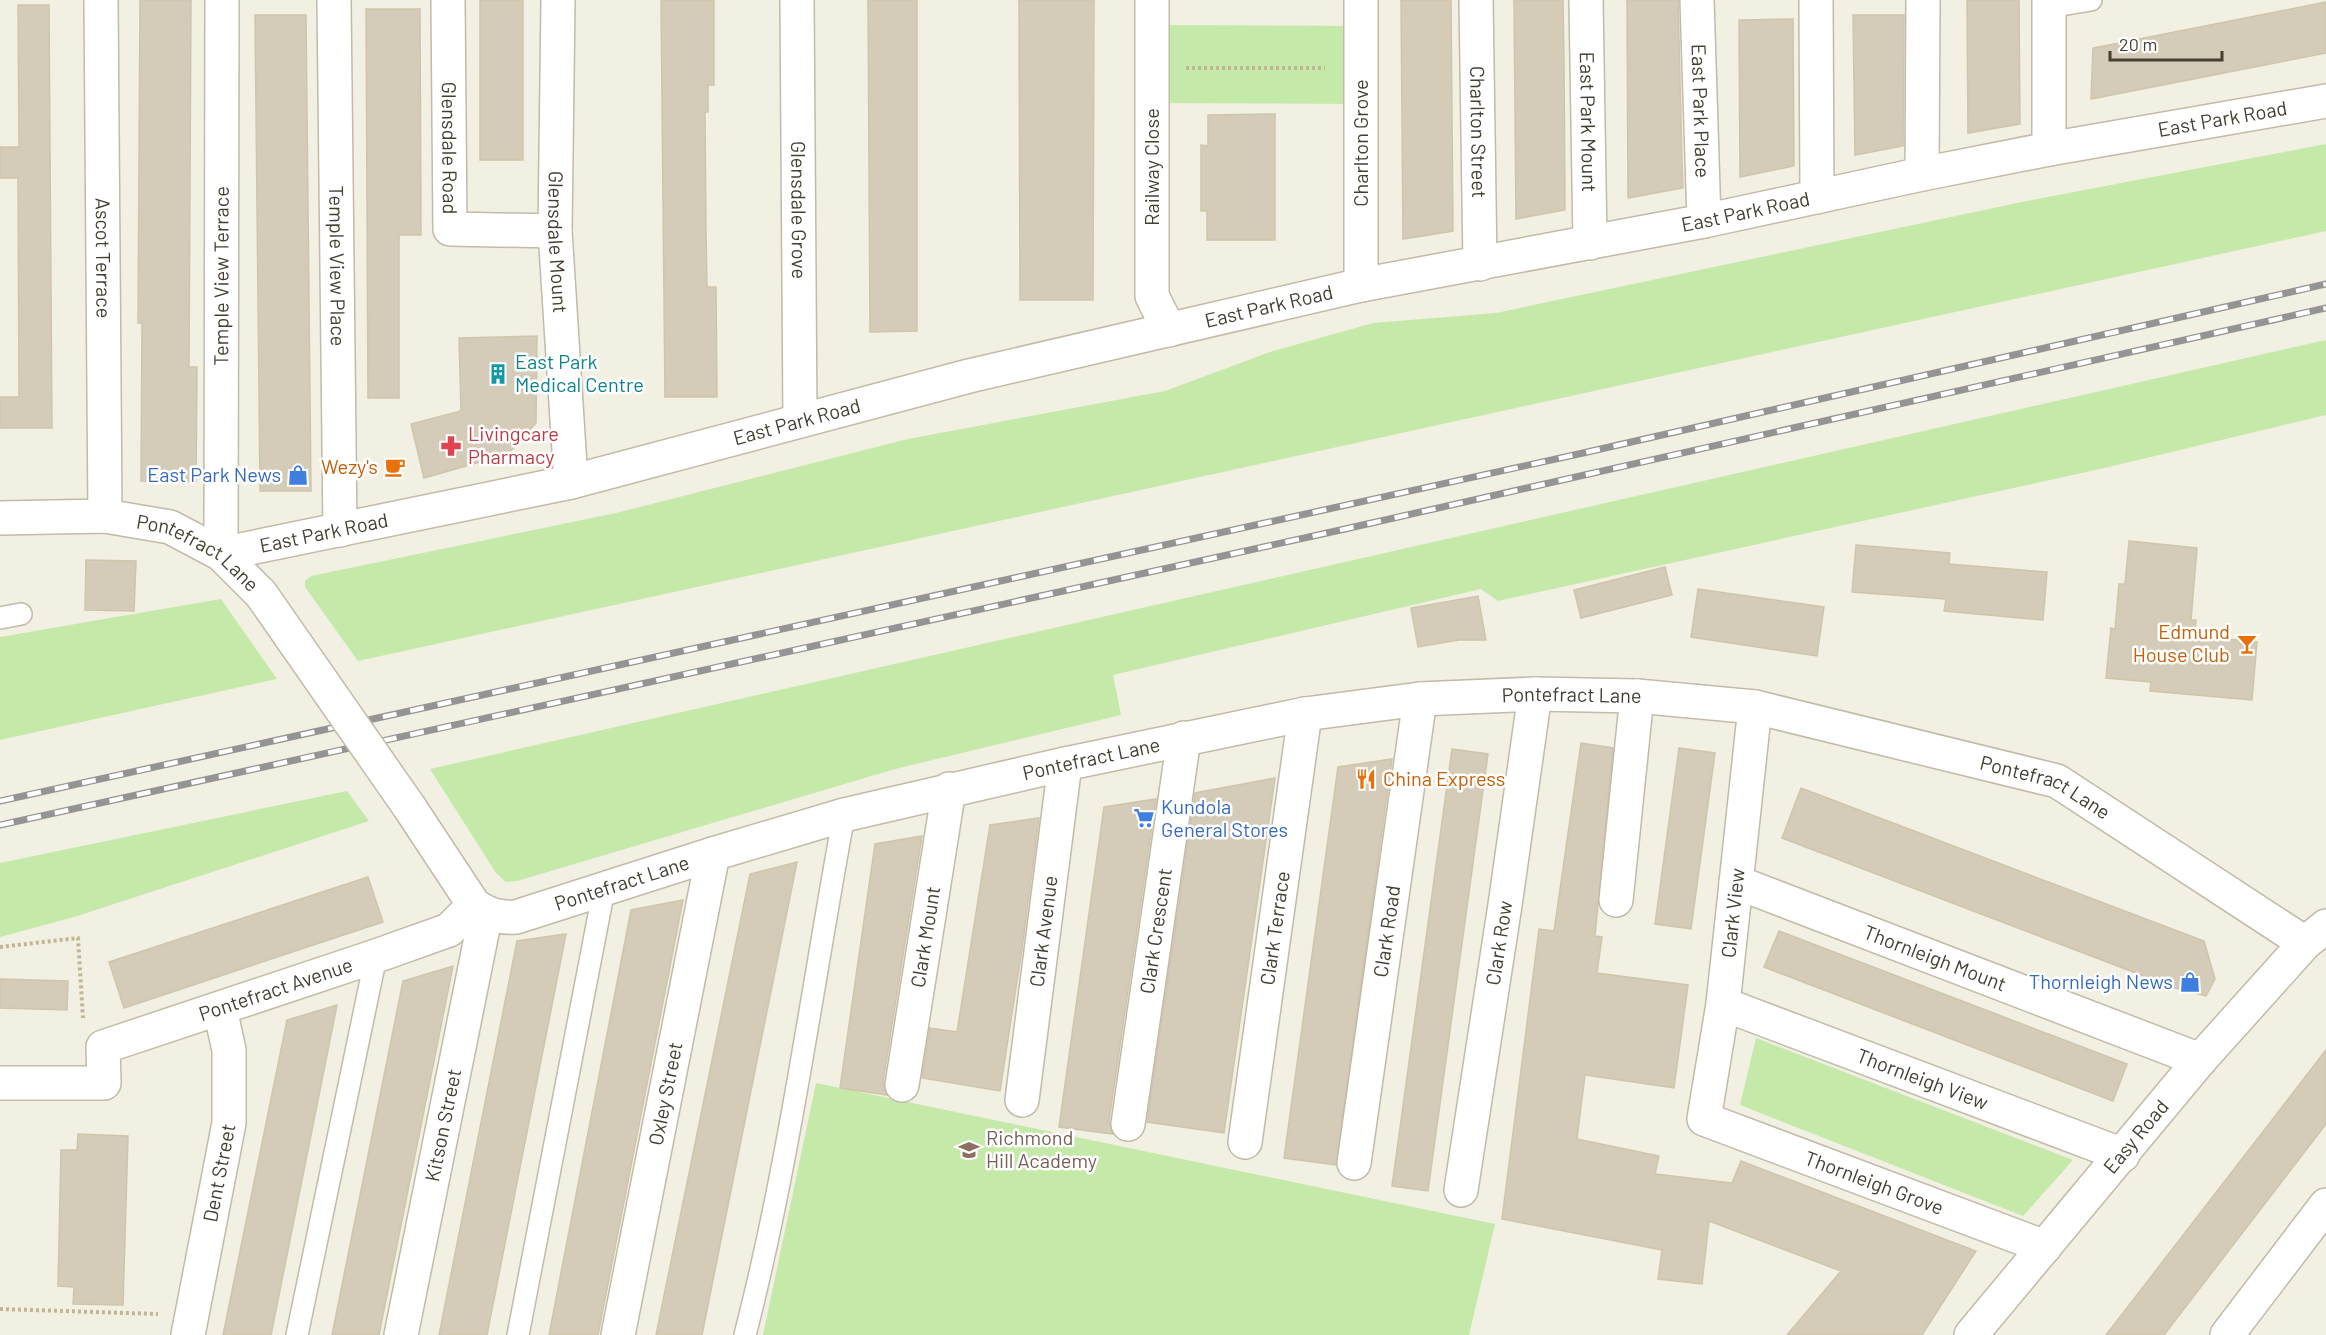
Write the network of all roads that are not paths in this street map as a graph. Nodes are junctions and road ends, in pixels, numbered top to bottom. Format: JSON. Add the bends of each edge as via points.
{"nodes":[{"id":1,"x":101,"y":0,"type":"edge"},
{"id":2,"x":222,"y":0,"type":"edge"},
{"id":3,"x":334,"y":0,"type":"edge"},
{"id":4,"x":448,"y":0,"type":"edge"},
{"id":5,"x":558,"y":0,"type":"edge"},
{"id":6,"x":797,"y":0,"type":"edge"},
{"id":7,"x":1152,"y":0,"type":"edge"},
{"id":8,"x":1361,"y":0,"type":"edge"},
{"id":9,"x":1476,"y":0,"type":"edge"},
{"id":10,"x":1586,"y":0,"type":"edge"},
{"id":11,"x":1698,"y":0,"type":"edge"},
{"id":12,"x":1816,"y":0,"type":"edge"},
{"id":13,"x":1923,"y":0,"type":"edge"},
{"id":14,"x":2091,"y":0,"type":"edge"},
{"id":15,"x":2049,"y":4,"type":"edge"},
{"id":16,"x":2326,"y":101,"type":"edge"},
{"id":17,"x":2049,"y":149,"type":"junction"},
{"id":18,"x":1922,"y":174,"type":"junction"},
{"id":19,"x":1817,"y":197,"type":"junction"},
{"id":20,"x":1704,"y":221,"type":"junction"},
{"id":21,"x":555,"y":231,"type":"junction"},
{"id":22,"x":1590,"y":243,"type":"junction"},
{"id":23,"x":1480,"y":264,"type":"junction"},
{"id":24,"x":1361,"y":285,"type":"junction"},
{"id":25,"x":1169,"y":330,"type":"junction"},
{"id":26,"x":800,"y":420,"type":"junction"},
{"id":27,"x":571,"y":482,"type":"junction"},
{"id":28,"x":105,"y":516,"type":"junction"},
{"id":29,"x":0,"y":518,"type":"edge"},
{"id":30,"x":340,"y":530,"type":"junction"},
{"id":31,"x":221,"y":554,"type":"junction"},
{"id":32,"x":1535,"y":694,"type":"junction"},
{"id":33,"x":1637,"y":696,"type":"junction"},
{"id":34,"x":1420,"y":699,"type":"junction"},
{"id":35,"x":1755,"y":707,"type":"junction"},
{"id":36,"x":1305,"y":714,"type":"junction"},
{"id":37,"x":1184,"y":738,"type":"junction"},
{"id":38,"x":1065,"y":764,"type":"junction"},
{"id":39,"x":949,"y":789,"type":"junction"},
{"id":40,"x":843,"y":815,"type":"junction"},
{"id":41,"x":713,"y":854,"type":"junction"},
{"id":42,"x":1736,"y":882,"type":"junction"},
{"id":43,"x":604,"y":889,"type":"junction"},
{"id":44,"x":1616,"y":900,"type":"dead end"},
{"id":45,"x":480,"y":909,"type":"junction"},
{"id":46,"x":2316,"y":935,"type":"edge"},
{"id":47,"x":376,"y":956,"type":"junction"},
{"id":48,"x":1723,"y":1004,"type":"junction"},
{"id":49,"x":220,"y":1009,"type":"junction"},
{"id":50,"x":2200,"y":1060,"type":"junction"},
{"id":51,"x":0,"y":1083,"type":"edge"},
{"id":52,"x":902,"y":1085,"type":"dead end"},
{"id":53,"x":1022,"y":1100,"type":"dead end"},
{"id":54,"x":1704,"y":1119,"type":"joint"},
{"id":55,"x":1128,"y":1124,"type":"dead end"},
{"id":56,"x":1245,"y":1142,"type":"dead end"},
{"id":57,"x":2123,"y":1155,"type":"junction"},
{"id":58,"x":1354,"y":1163,"type":"dead end"},
{"id":59,"x":1461,"y":1190,"type":"dead end"},
{"id":60,"x":2326,"y":1205,"type":"edge"},
{"id":61,"x":2045,"y":1247,"type":"junction"},
{"id":62,"x":190,"y":1325,"type":"edge"},
{"id":63,"x":297,"y":1335,"type":"edge"},
{"id":64,"x":401,"y":1335,"type":"edge"},
{"id":65,"x":518,"y":1335,"type":"edge"},
{"id":66,"x":618,"y":1335,"type":"edge"},
{"id":67,"x":745,"y":1335,"type":"edge"},
{"id":68,"x":1971,"y":1335,"type":"edge"},
{"id":69,"x":2227,"y":1335,"type":"edge"}],
"edges":[{"from":1,"to":28,"type":"street","name":"Ascot Terrace"},
{"from":2,"to":31,"type":"street","name":"Temple View Terrace"},
{"from":3,"to":30,"type":"street","name":"Temple View Place"},
{"from":4,"to":21,"type":"street","name":"Glensdale Road","via":[[450,229]]},
{"from":5,"to":21,"type":"street","name":"Glensdale Mount"},
{"from":6,"to":26,"type":"street","name":"Glensdale Grove"},
{"from":7,"to":25,"type":"street","name":"Railway Close","via":[[1152,296]]},
{"from":8,"to":24,"type":"street","name":"Charlton Grove"},
{"from":9,"to":23,"type":"street","name":"Charlton Street"},
{"from":10,"to":22,"type":"street","name":"East Park Mount"},
{"from":11,"to":20,"type":"street","name":"East Park Place"},
{"from":12,"to":19,"type":"street"},
{"from":13,"to":18,"type":"street"},
{"from":14,"to":15,"type":"lane"},
{"from":15,"to":17,"type":"street"},
{"from":16,"to":17,"type":"street","name":"East Park Road"},
{"from":17,"to":18,"type":"street","name":"East Park Road"},
{"from":18,"to":19,"type":"street","name":"East Park Road"},
{"from":19,"to":20,"type":"street","name":"East Park Road"},
{"from":20,"to":22,"type":"street","name":"East Park Road"},
{"from":21,"to":27,"type":"street","name":"Glensdale Mount"},
{"from":22,"to":23,"type":"street","name":"East Park Road"},
{"from":23,"to":24,"type":"street","name":"East Park Road"},
{"from":24,"to":25,"type":"street","name":"East Park Road"},
{"from":25,"to":26,"type":"street","name":"East Park Road"},
{"from":26,"to":27,"type":"street","name":"East Park Road"},
{"from":27,"to":30,"type":"street","name":"East Park Road"},
{"from":28,"to":29,"type":"street","name":"Pontefract Lane"},
{"from":28,"to":31,"type":"street","name":"Pontefract Lane","via":[[170,527]]},
{"from":30,"to":31,"type":"street","name":"East Park Road"},
{"from":31,"to":45,"type":"street","name":"Pontefract Lane","bridge":true,"via":[[261,594]]},
{"from":32,"to":33,"type":"street","name":"Pontefract Lane"},
{"from":32,"to":34,"type":"street","name":"Pontefract Lane"},
{"from":32,"to":59,"type":"street","name":"Clark Row"},
{"from":33,"to":35,"type":"street","name":"Pontefract Lane"},
{"from":33,"to":44,"type":"street"},
{"from":34,"to":36,"type":"street","name":"Pontefract Lane"},
{"from":34,"to":58,"type":"street","name":"Clark Road"},
{"from":35,"to":42,"type":"street","name":"Clark View"},
{"from":35,"to":46,"type":"street","name":"Pontefract Lane","via":[[2057,781]]},
{"from":36,"to":37,"type":"street","name":"Pontefract Lane"},
{"from":36,"to":56,"type":"street","name":"Clark Terrace"},
{"from":37,"to":38,"type":"street","name":"Pontefract Lane"},
{"from":37,"to":55,"type":"street","name":"Clark Crescent"},
{"from":38,"to":39,"type":"street","name":"Pontefract Lane"},
{"from":38,"to":53,"type":"street","name":"Clark Avenue"},
{"from":39,"to":40,"type":"street","name":"Pontefract Lane"},
{"from":39,"to":52,"type":"street","name":"Clark Mount"},
{"from":40,"to":41,"type":"street","name":"Pontefract Lane"},
{"from":40,"to":67,"type":"lane","via":[[762,1271]]},
{"from":41,"to":43,"type":"street","name":"Pontefract Lane"},
{"from":41,"to":66,"type":"street","name":"Oxley Street"},
{"from":42,"to":48,"type":"street","name":"Clark View"},
{"from":42,"to":50,"type":"street","name":"Thornleigh Mount"},
{"from":43,"to":45,"type":"street","name":"Pontefract Lane","via":[[516,917],[500,918]]},
{"from":43,"to":65,"type":"lane"},
{"from":45,"to":47,"type":"street","name":"Pontefract Avenue","via":[[448,930]]},
{"from":45,"to":64,"type":"street","name":"Kitson Street"},
{"from":46,"to":50,"type":"street","name":"Easy Road"},
{"from":47,"to":49,"type":"street","name":"Pontefract Avenue"},
{"from":47,"to":63,"type":"lane"},
{"from":48,"to":54,"type":"street","name":"Clark View"},
{"from":48,"to":57,"type":"street","name":"Thornleigh View"},
{"from":49,"to":51,"type":"street","name":"Pontefract Avenue","via":[[103,1047],[104,1083]]},
{"from":49,"to":62,"type":"street","name":"Dent Street","via":[[229,1050],[229,1123]]},
{"from":50,"to":57,"type":"street","name":"Easy Road"},
{"from":54,"to":61,"type":"street","name":"Thornleigh Grove"},
{"from":57,"to":61,"type":"street","name":"Easy Road"},
{"from":60,"to":69,"type":"street"},
{"from":61,"to":68,"type":"street","name":"Easy Road"}]}
